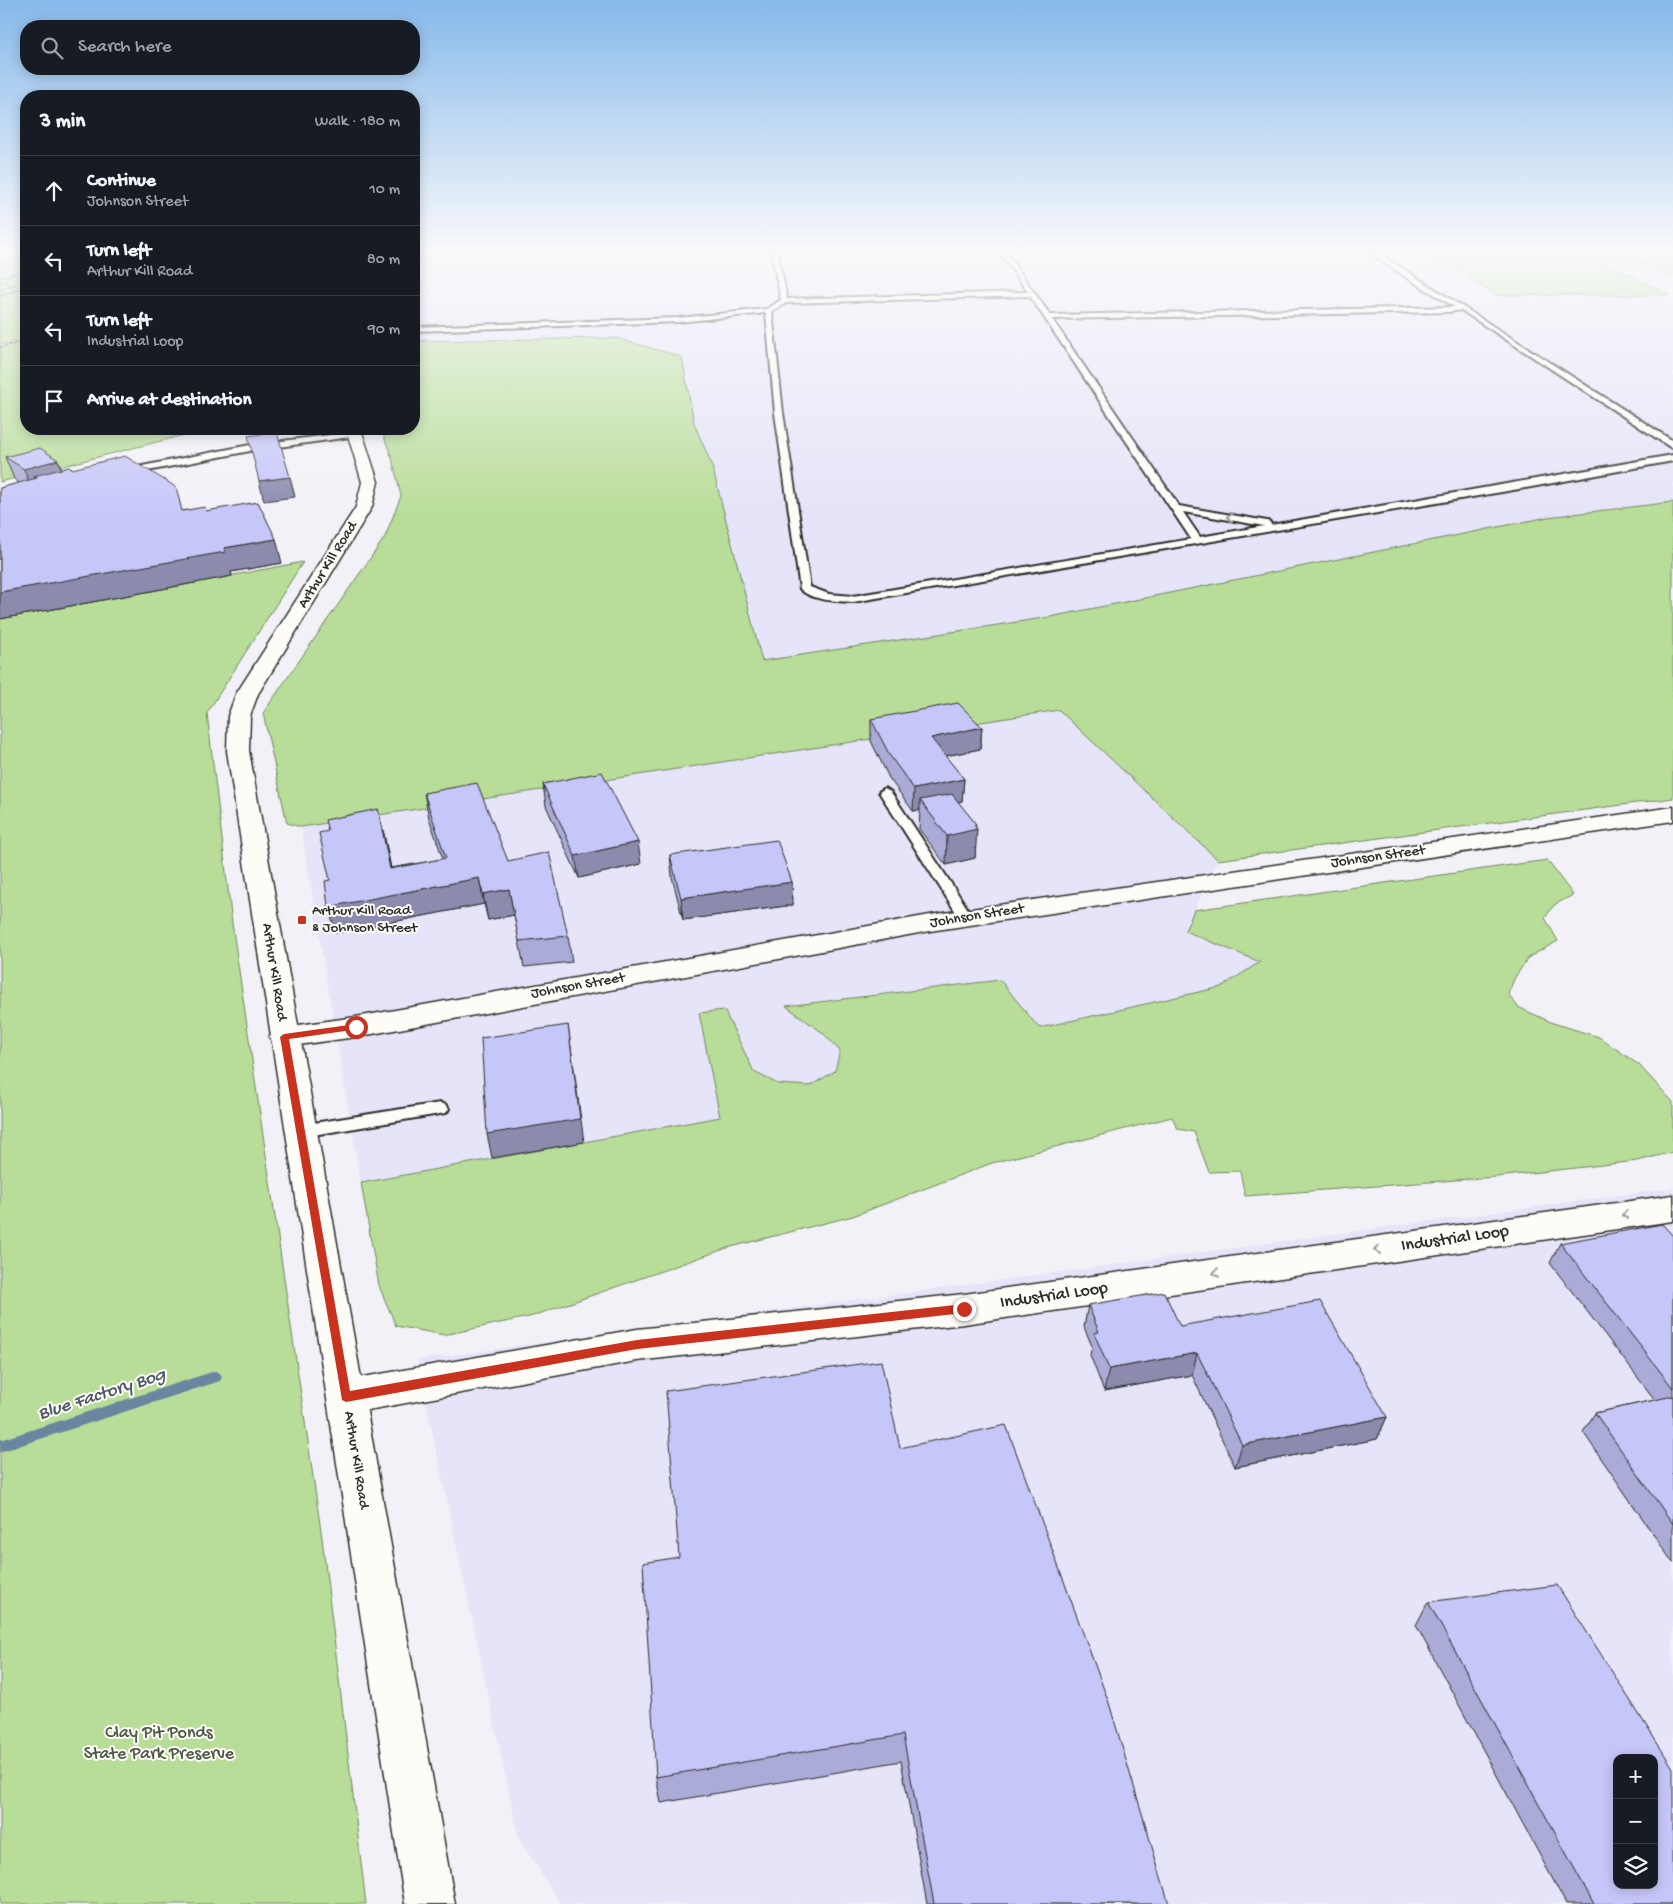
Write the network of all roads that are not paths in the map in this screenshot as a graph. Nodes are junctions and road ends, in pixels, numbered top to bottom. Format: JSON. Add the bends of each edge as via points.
{"nodes":[{"id":1,"x":772,"y":340,"type":"edge"},
{"id":2,"x":1062,"y":340,"type":"edge"},
{"id":3,"x":1511,"y":340,"type":"edge"},
{"id":4,"x":330,"y":435,"type":"edge"},
{"id":5,"x":355,"y":435,"type":"edge"},
{"id":6,"x":1673,"y":445,"type":"edge"},
{"id":7,"x":1673,"y":458,"type":"edge"},
{"id":8,"x":114,"y":475,"type":"edge"},
{"id":9,"x":1176,"y":508,"type":"junction"},
{"id":10,"x":1278,"y":526,"type":"junction"},
{"id":11,"x":1196,"y":539,"type":"junction"},
{"id":12,"x":885,"y":792,"type":"dead end"},
{"id":13,"x":1673,"y":814,"type":"edge"},
{"id":14,"x":966,"y":917,"type":"junction"},
{"id":15,"x":284,"y":1037,"type":"junction"},
{"id":16,"x":440,"y":1109,"type":"dead end"},
{"id":17,"x":301,"y":1131,"type":"junction"},
{"id":18,"x":1673,"y":1208,"type":"edge"},
{"id":19,"x":346,"y":1397,"type":"junction"},
{"id":20,"x":430,"y":1904,"type":"edge"}],
"edges":[{"from":1,"to":11,"type":"lane","via":[[805,589],[832,598],[853,599]]},
{"from":2,"to":9,"type":"lane"},
{"from":3,"to":6,"type":"lane"},
{"from":4,"to":8,"type":"lane"},
{"from":5,"to":15,"type":"street","name":"Arthur Kill Road","via":[[370,482],[364,507],[248,694],[239,716],[238,751]]},
{"from":7,"to":10,"type":"lane"},
{"from":10,"to":9,"type":"lane","one_way":true},
{"from":9,"to":11,"type":"lane"},
{"from":10,"to":11,"type":"lane"},
{"from":12,"to":14,"type":"lane"},
{"from":13,"to":14,"type":"street","name":"Johnson Street"},
{"from":14,"to":15,"type":"street","name":"Johnson Street","via":[[356,1027]]},
{"from":15,"to":17,"type":"street","name":"Arthur Kill Road"},
{"from":16,"to":17,"type":"lane"},
{"from":17,"to":19,"type":"street","name":"Arthur Kill Road"},
{"from":18,"to":19,"type":"street","name":"Industrial Loop","one_way":true,"via":[[964,1309],[637,1344]]},
{"from":19,"to":20,"type":"street","name":"Arthur Kill Road"}]}
